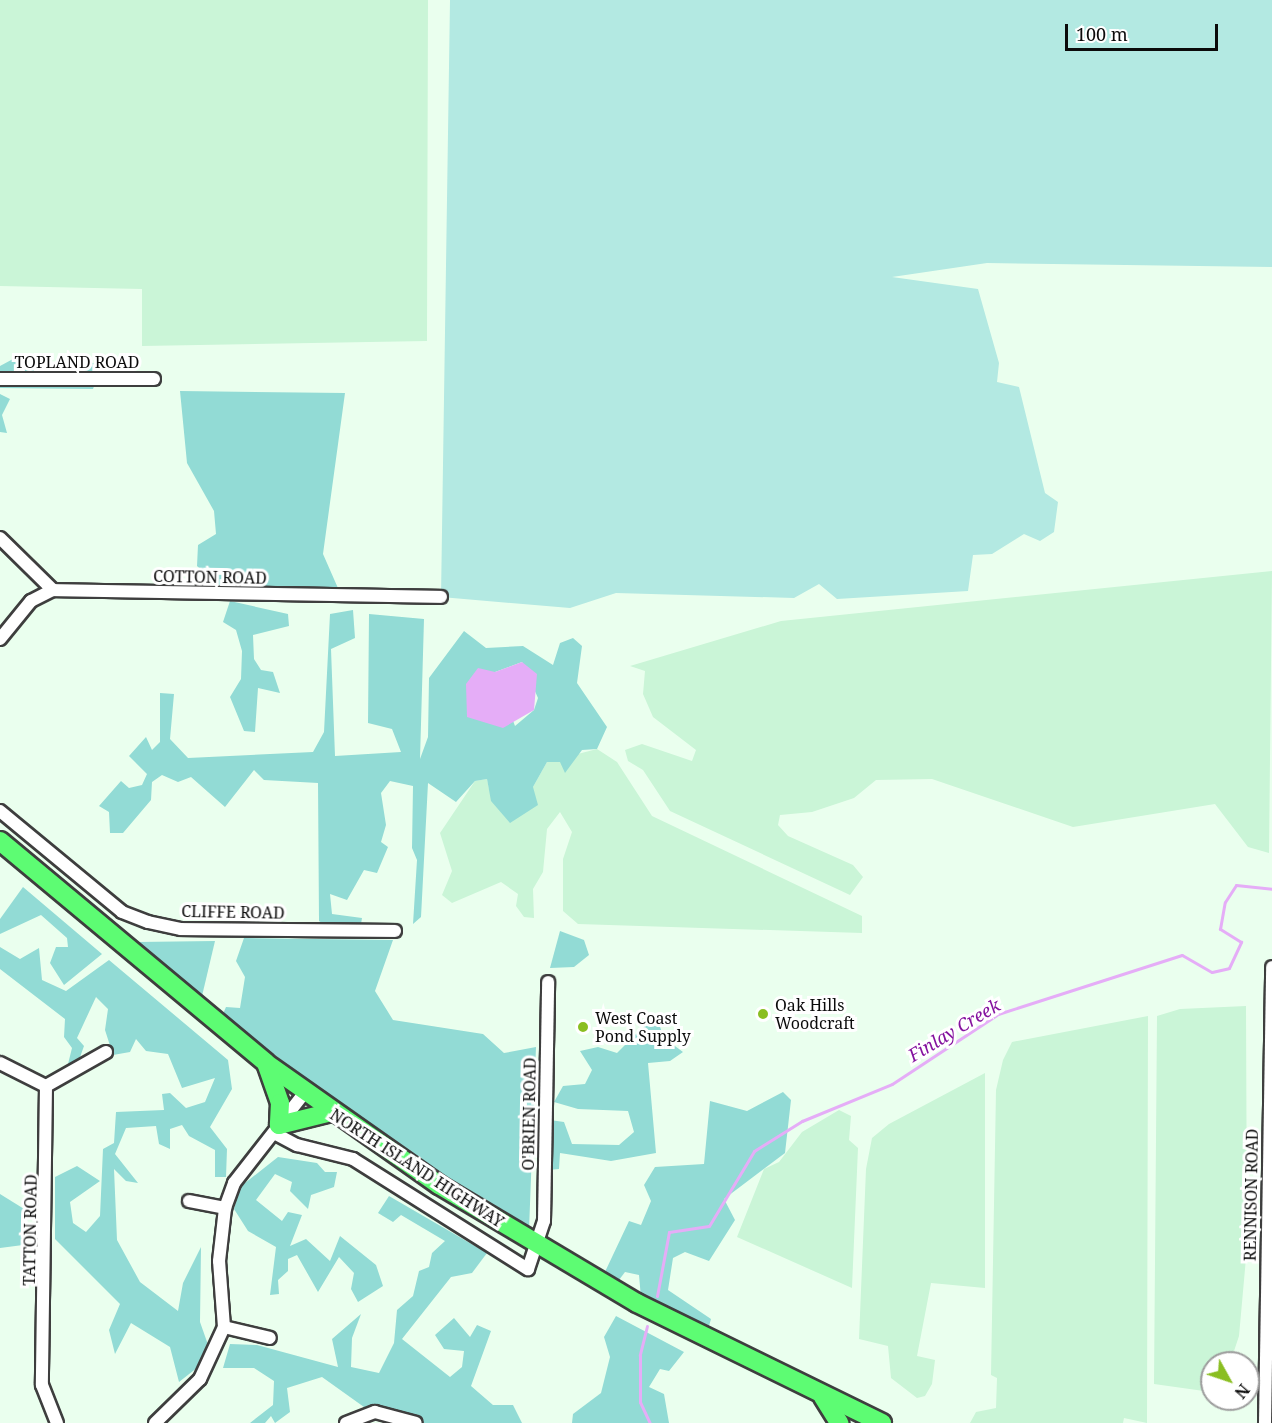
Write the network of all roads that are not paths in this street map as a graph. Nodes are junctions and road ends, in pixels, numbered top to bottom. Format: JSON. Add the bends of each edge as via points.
{"nodes":[{"id":1,"x":0,"y":379,"type":"edge"},
{"id":2,"x":154,"y":379,"type":"dead end"},
{"id":3,"x":0,"y":538,"type":"edge"},
{"id":4,"x":52,"y":590,"type":"junction"},
{"id":5,"x":441,"y":597,"type":"dead end"},
{"id":6,"x":0,"y":639,"type":"edge"},
{"id":7,"x":0,"y":811,"type":"edge"},
{"id":8,"x":0,"y":841,"type":"edge"},
{"id":9,"x":395,"y":931,"type":"dead end"},
{"id":10,"x":1272,"y":967,"type":"edge"},
{"id":11,"x":548,"y":982,"type":"dead end"},
{"id":12,"x":106,"y":1052,"type":"dead end"},
{"id":13,"x":0,"y":1063,"type":"edge"},
{"id":14,"x":266,"y":1063,"type":"junction"},
{"id":15,"x":46,"y":1086,"type":"junction"},
{"id":16,"x":305,"y":1092,"type":"junction"},
{"id":17,"x":332,"y":1112,"type":"junction"},
{"id":18,"x":276,"y":1129,"type":"junction"},
{"id":19,"x":189,"y":1201,"type":"dead end"},
{"id":20,"x":225,"y":1208,"type":"junction"},
{"id":21,"x":538,"y":1246,"type":"junction"},
{"id":22,"x":224,"y":1327,"type":"junction"},
{"id":23,"x":270,"y":1338,"type":"dead end"},
{"id":24,"x":823,"y":1397,"type":"junction"},
{"id":25,"x":57,"y":1423,"type":"edge"},
{"id":26,"x":155,"y":1423,"type":"edge"},
{"id":27,"x":346,"y":1423,"type":"edge"},
{"id":28,"x":416,"y":1423,"type":"edge"},
{"id":29,"x":839,"y":1423,"type":"edge"},
{"id":30,"x":882,"y":1423,"type":"edge"},
{"id":31,"x":1265,"y":1423,"type":"edge"}],
"edges":[{"from":1,"to":2,"type":"street","name":"TOPLAND ROAD"},
{"from":3,"to":4,"type":"street"},
{"from":4,"to":5,"type":"street","name":"COTTON ROAD"},
{"from":4,"to":6,"type":"street","via":[[31,601]]},
{"from":7,"to":9,"type":"street","name":"CLIFFE ROAD","via":[[122,912],[148,922],[181,929]]},
{"from":8,"to":14,"type":"main road","name":"NORTH ISLAND HIGHWAY"},
{"from":10,"to":31,"type":"street","name":"RENNISON ROAD"},
{"from":11,"to":21,"type":"street","name":"O'BRIEN ROAD","via":[[544,1221]]},
{"from":12,"to":15,"type":"street"},
{"from":13,"to":15,"type":"street"},
{"from":14,"to":16,"type":"main road","name":"NORTH ISLAND HIGHWAY"},
{"from":14,"to":18,"type":"main road","via":[[280,1103]]},
{"from":15,"to":25,"type":"street","name":"TATTON ROAD","via":[[42,1385]]},
{"from":16,"to":17,"type":"main road","name":"NORTH ISLAND HIGHWAY"},
{"from":16,"to":18,"type":"street"},
{"from":17,"to":18,"type":"main road"},
{"from":17,"to":21,"type":"main road","name":"NORTH ISLAND HIGHWAY"},
{"from":18,"to":20,"type":"street","via":[[234,1183]]},
{"from":18,"to":21,"type":"street","via":[[297,1145],[353,1159],[528,1269]]},
{"from":19,"to":20,"type":"street"},
{"from":20,"to":22,"type":"street","via":[[219,1261]]},
{"from":21,"to":24,"type":"main road","name":"NORTH ISLAND HIGHWAY"},
{"from":22,"to":23,"type":"street"},
{"from":22,"to":26,"type":"street","via":[[200,1379]]},
{"from":24,"to":29,"type":"main road"},
{"from":24,"to":30,"type":"main road","name":"NORTH ISLAND HIGHWAY"},
{"from":27,"to":28,"type":"street","via":[[375,1412]]}]}
